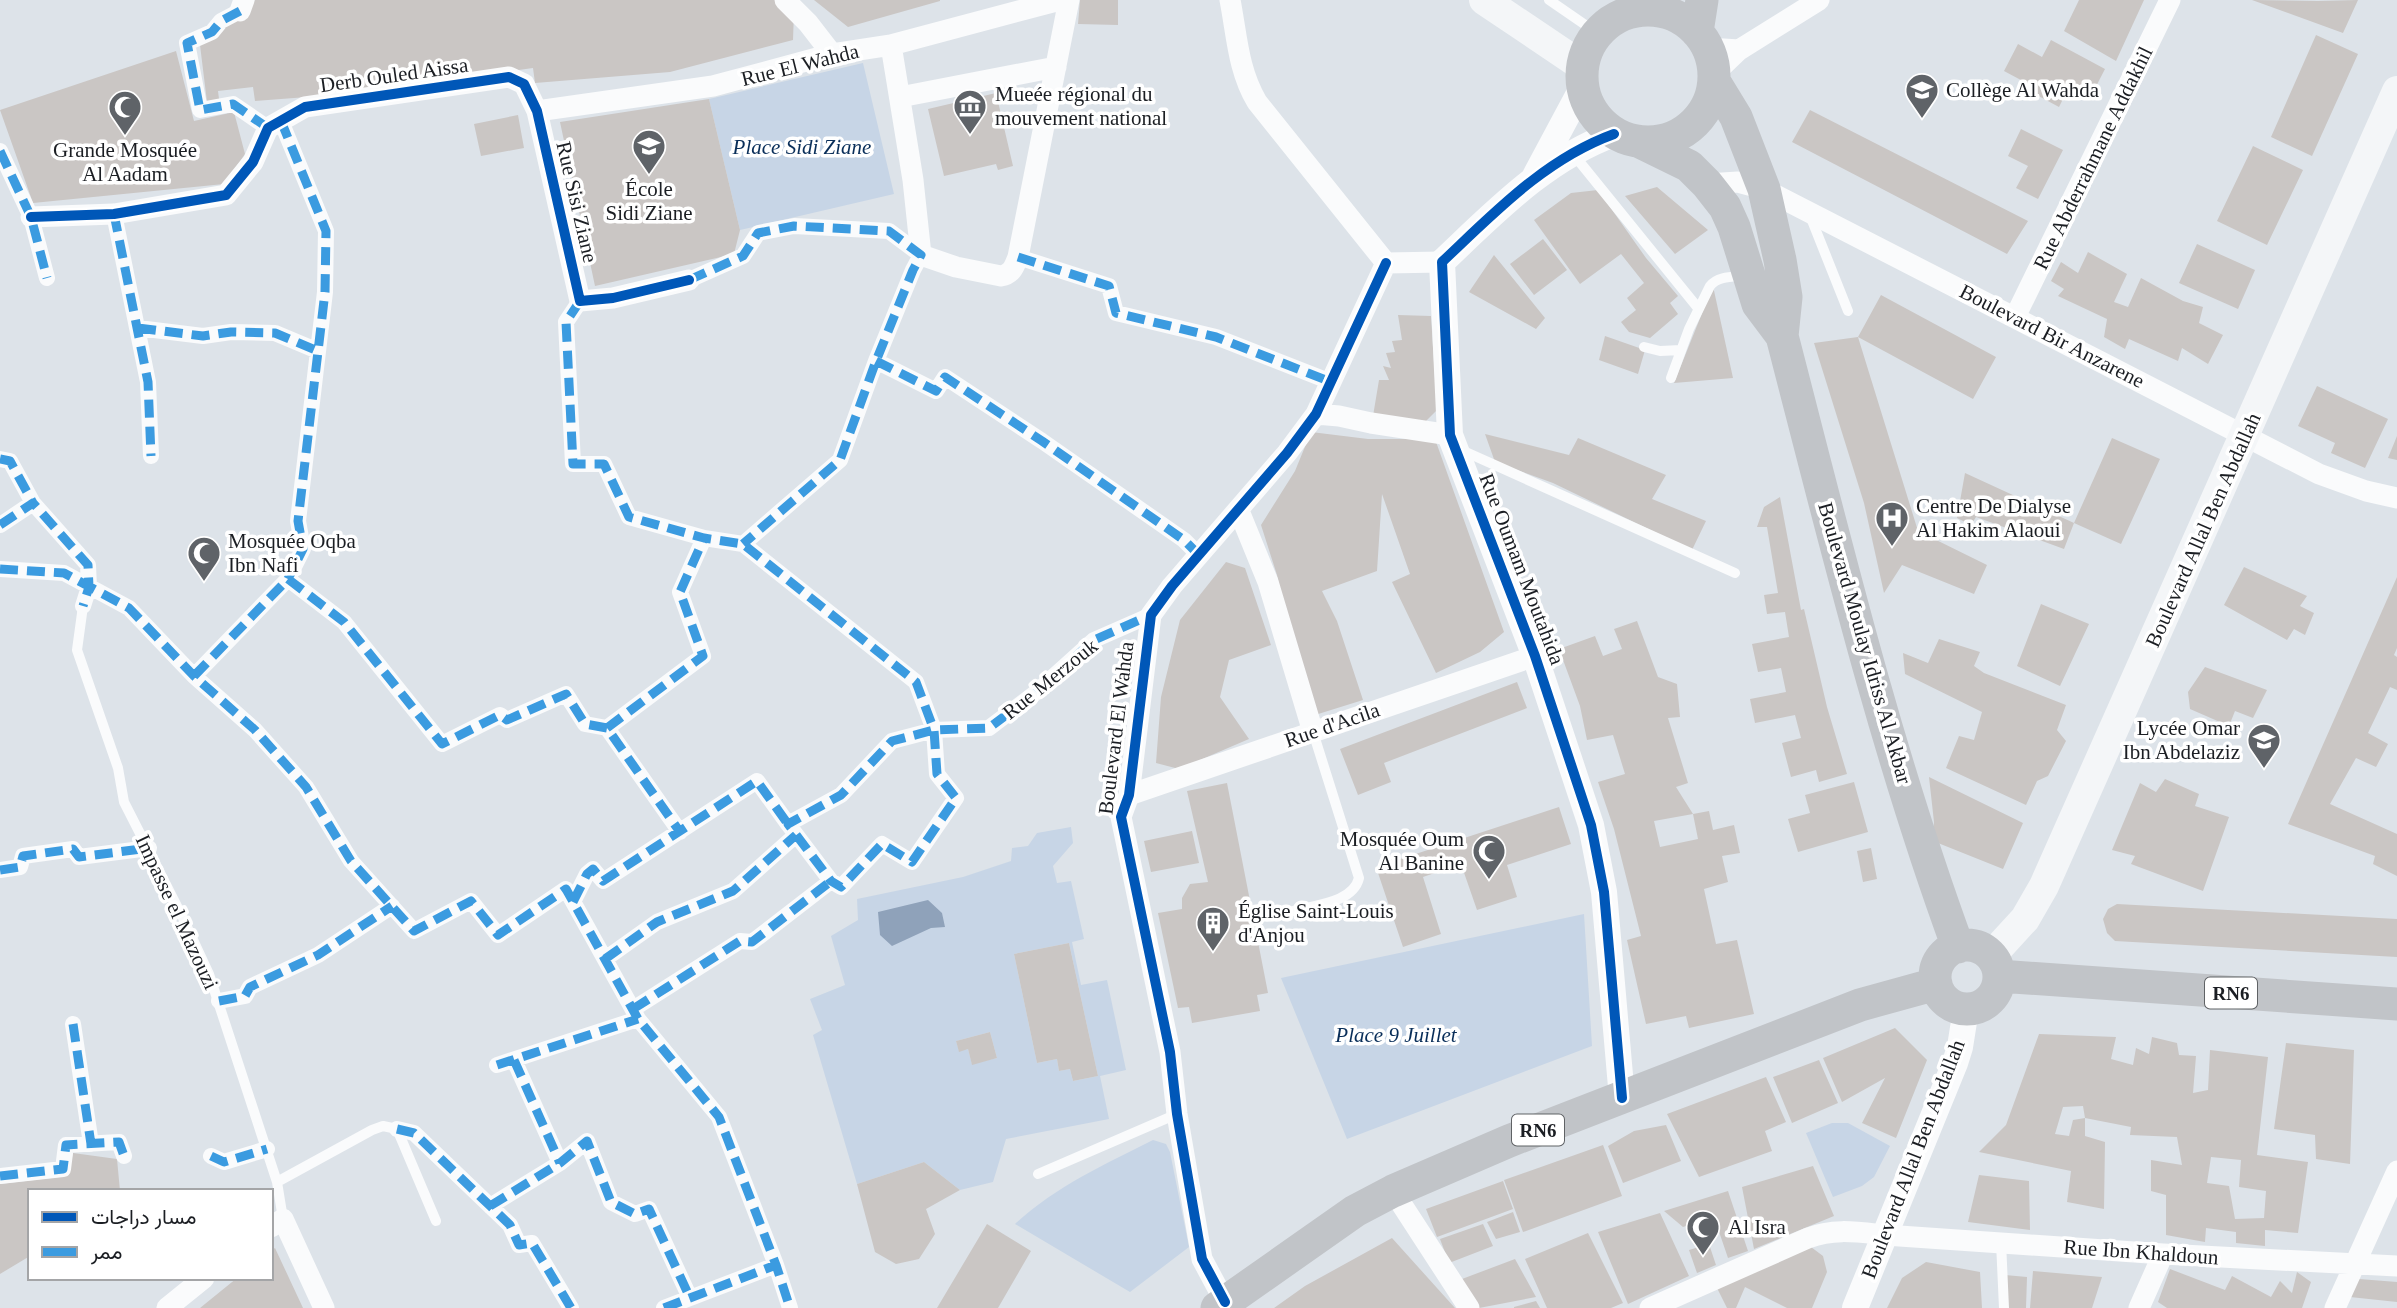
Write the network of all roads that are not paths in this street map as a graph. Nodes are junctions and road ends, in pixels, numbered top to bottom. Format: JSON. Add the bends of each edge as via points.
{"nodes":[{"id":1,"x":785,"y":0,"type":"edge"},
{"id":2,"x":1060,"y":0,"type":"edge"},
{"id":3,"x":1069,"y":0,"type":"edge"},
{"id":4,"x":1230,"y":0,"type":"edge"},
{"id":5,"x":1484,"y":0,"type":"edge"},
{"id":6,"x":1549,"y":0,"type":"edge"},
{"id":7,"x":1819,"y":0,"type":"edge"},
{"id":8,"x":2170,"y":0,"type":"edge"},
{"id":9,"x":242,"y":5,"type":"edge"},
{"id":10,"x":1648,"y":5,"type":"edge"},
{"id":11,"x":1597,"y":33,"type":"junction"},
{"id":12,"x":891,"y":45,"type":"junction"},
{"id":13,"x":1712,"y":47,"type":"edge"},
{"id":14,"x":832,"y":54,"type":"junction"},
{"id":15,"x":1056,"y":67,"type":"junction"},
{"id":16,"x":1582,"y":77,"type":"junction"},
{"id":17,"x":2397,"y":91,"type":"edge"},
{"id":18,"x":900,"y":97,"type":"junction"},
{"id":19,"x":537,"y":111,"type":"junction"},
{"id":20,"x":275,"y":125,"type":"junction"},
{"id":21,"x":1628,"y":138,"type":"junction"},
{"id":22,"x":0,"y":151,"type":"edge"},
{"id":23,"x":1573,"y":154,"type":"junction"},
{"id":24,"x":5,"y":175,"type":"edge"},
{"id":25,"x":1535,"y":177,"type":"junction"},
{"id":26,"x":1707,"y":184,"type":"junction"},
{"id":27,"x":1763,"y":189,"type":"junction"},
{"id":28,"x":1809,"y":211,"type":"junction"},
{"id":29,"x":114,"y":214,"type":"junction"},
{"id":30,"x":31,"y":217,"type":"junction"},
{"id":31,"x":921,"y":256,"type":"junction"},
{"id":32,"x":1018,"y":257,"type":"junction"},
{"id":33,"x":1442,"y":262,"type":"junction"},
{"id":34,"x":1386,"y":263,"type":"junction"},
{"id":35,"x":1765,"y":274,"type":"junction"},
{"id":36,"x":47,"y":278,"type":"dead end"},
{"id":37,"x":689,"y":280,"type":"joint"},
{"id":38,"x":580,"y":301,"type":"junction"},
{"id":39,"x":1698,"y":308,"type":"junction"},
{"id":40,"x":1848,"y":311,"type":"dead end"},
{"id":41,"x":2015,"y":317,"type":"junction"},
{"id":42,"x":138,"y":328,"type":"junction"},
{"id":43,"x":1644,"y":347,"type":"dead end"},
{"id":44,"x":1681,"y":350,"type":"junction"},
{"id":45,"x":318,"y":351,"type":"junction"},
{"id":46,"x":876,"y":361,"type":"junction"},
{"id":47,"x":1671,"y":377,"type":"dead end"},
{"id":48,"x":1331,"y":382,"type":"junction"},
{"id":49,"x":1315,"y":414,"type":"junction"},
{"id":50,"x":2245,"y":437,"type":"junction"},
{"id":51,"x":1453,"y":441,"type":"junction"},
{"id":52,"x":151,"y":456,"type":"dead end"},
{"id":53,"x":0,"y":459,"type":"edge"},
{"id":54,"x":2397,"y":498,"type":"edge"},
{"id":55,"x":33,"y":503,"type":"junction"},
{"id":56,"x":1239,"y":511,"type":"junction"},
{"id":57,"x":0,"y":524,"type":"edge"},
{"id":58,"x":704,"y":538,"type":"junction"},
{"id":59,"x":743,"y":544,"type":"junction"},
{"id":60,"x":1200,"y":555,"type":"junction"},
{"id":61,"x":0,"y":569,"type":"edge"},
{"id":62,"x":1735,"y":573,"type":"dead end"},
{"id":63,"x":288,"y":579,"type":"junction"},
{"id":64,"x":89,"y":587,"type":"junction"},
{"id":65,"x":83,"y":606,"type":"joint"},
{"id":66,"x":1151,"y":615,"type":"junction"},
{"id":67,"x":1535,"y":656,"type":"junction"},
{"id":68,"x":194,"y":676,"type":"junction"},
{"id":69,"x":607,"y":728,"type":"junction"},
{"id":70,"x":934,"y":730,"type":"junction"},
{"id":71,"x":1313,"y":732,"type":"junction"},
{"id":72,"x":1129,"y":794,"type":"junction"},
{"id":73,"x":792,"y":830,"type":"junction"},
{"id":74,"x":680,"y":832,"type":"junction"},
{"id":75,"x":149,"y":848,"type":"junction"},
{"id":76,"x":0,"y":870,"type":"edge"},
{"id":77,"x":831,"y":881,"type":"junction"},
{"id":78,"x":573,"y":902,"type":"junction"},
{"id":79,"x":392,"y":906,"type":"junction"},
{"id":80,"x":1293,"y":911,"type":"dead end"},
{"id":81,"x":1958,"y":947,"type":"junction"},
{"id":82,"x":605,"y":958,"type":"junction"},
{"id":83,"x":1995,"y":966,"type":"junction"},
{"id":84,"x":1936,"y":984,"type":"junction"},
{"id":85,"x":219,"y":1001,"type":"junction"},
{"id":86,"x":2397,"y":1004,"type":"edge"},
{"id":87,"x":1966,"y":1009,"type":"junction"},
{"id":88,"x":636,"y":1014,"type":"junction"},
{"id":89,"x":73,"y":1024,"type":"dead end"},
{"id":90,"x":513,"y":1060,"type":"junction"},
{"id":91,"x":497,"y":1065,"type":"dead end"},
{"id":92,"x":1622,"y":1098,"type":"junction"},
{"id":93,"x":1177,"y":1114,"type":"junction"},
{"id":94,"x":397,"y":1129,"type":"junction"},
{"id":95,"x":91,"y":1144,"type":"junction"},
{"id":96,"x":267,"y":1149,"type":"junction"},
{"id":97,"x":124,"y":1156,"type":"dead end"},
{"id":98,"x":211,"y":1156,"type":"dead end"},
{"id":99,"x":560,"y":1163,"type":"junction"},
{"id":100,"x":2397,"y":1171,"type":"edge"},
{"id":101,"x":1038,"y":1174,"type":"dead end"},
{"id":102,"x":0,"y":1176,"type":"edge"},
{"id":103,"x":277,"y":1182,"type":"junction"},
{"id":104,"x":1393,"y":1191,"type":"junction"},
{"id":105,"x":490,"y":1206,"type":"junction"},
{"id":106,"x":436,"y":1221,"type":"dead end"},
{"id":107,"x":277,"y":1223,"type":"edge"},
{"id":108,"x":1885,"y":1235,"type":"junction"},
{"id":109,"x":2001,"y":1242,"type":"junction"},
{"id":110,"x":2163,"y":1254,"type":"junction"},
{"id":111,"x":2355,"y":1264,"type":"junction"},
{"id":112,"x":776,"y":1265,"type":"junction"},
{"id":113,"x":2397,"y":1266,"type":"edge"},
{"id":114,"x":202,"y":1280,"type":"edge"},
{"id":115,"x":690,"y":1298,"type":"junction"},
{"id":116,"x":1221,"y":1305,"type":"edge"},
{"id":117,"x":167,"y":1308,"type":"edge"},
{"id":118,"x":324,"y":1308,"type":"edge"},
{"id":119,"x":571,"y":1308,"type":"edge"},
{"id":120,"x":664,"y":1308,"type":"edge"},
{"id":121,"x":790,"y":1308,"type":"edge"},
{"id":122,"x":1469,"y":1308,"type":"edge"},
{"id":123,"x":1650,"y":1308,"type":"edge"},
{"id":124,"x":1855,"y":1308,"type":"edge"},
{"id":125,"x":2004,"y":1308,"type":"edge"},
{"id":126,"x":2140,"y":1308,"type":"edge"},
{"id":127,"x":2335,"y":1308,"type":"edge"}],
"edges":[{"from":1,"to":14,"type":"street"},
{"from":2,"to":12,"type":"street","name":"Rue El Wahda"},
{"from":3,"to":15,"type":"street"},
{"from":4,"to":34,"type":"street","via":[[1248,87]]},
{"from":5,"to":16,"type":"main road"},
{"from":6,"to":11,"type":"lane"},
{"from":7,"to":13,"type":"street"},
{"from":8,"to":41,"type":"street","name":"Rue Abderrahmane Addakhil"},
{"from":9,"to":20,"type":"street","via":[[212,32],[187,43],[200,110],[233,104]]},
{"from":10,"to":11,"type":"main road","via":[[1620,16]]},
{"from":10,"to":13,"type":"main road","via":[[1674,16]]},
{"from":11,"to":16,"type":"main road","via":[[1589,45]]},
{"from":12,"to":14,"type":"street","name":"Rue El Wahda"},
{"from":12,"to":18,"type":"street"},
{"from":13,"to":21,"type":"main road","via":[[1712,96],[1697,122],[1657,142]]},
{"from":13,"to":27,"type":"main road","name":"Boulevard Moulay Idriss Al Akbar"},
{"from":14,"to":19,"type":"street","name":"Rue El Wahda","via":[[713,86]]},
{"from":15,"to":18,"type":"street"},
{"from":15,"to":32,"type":"street"},
{"from":16,"to":21,"type":"main road","via":[[1593,114]]},
{"from":16,"to":25,"type":"street"},
{"from":17,"to":50,"type":"main road","name":"Boulevard Allal Ben Abdallah"},
{"from":18,"to":31,"type":"street"},
{"from":19,"to":20,"type":"street","name":"Derb Ouled Aissa","via":[[524,84],[509,77],[305,107]]},
{"from":19,"to":38,"type":"street","name":"Rue Sisi Ziane"},
{"from":20,"to":29,"type":"street","via":[[226,195]]},
{"from":20,"to":45,"type":"street","via":[[326,231]]},
{"from":21,"to":23,"type":"street","via":[[1592,142]]},
{"from":21,"to":26,"type":"main road","name":"Boulevard Moulay Idriss Al Akbar","via":[[1689,166]]},
{"from":22,"to":24,"type":"street"},
{"from":23,"to":25,"type":"street"},
{"from":23,"to":39,"type":"lane"},
{"from":24,"to":30,"type":"street"},
{"from":25,"to":33,"type":"street"},
{"from":26,"to":27,"type":"street","name":"Boulevard Bir Anzarene","via":[[1738,182]]},
{"from":26,"to":35,"type":"main road","name":"Boulevard Moulay Idriss Al Akbar"},
{"from":27,"to":28,"type":"street","name":"Boulevard Bir Anzarene"},
{"from":27,"to":35,"type":"main road","name":"Boulevard Moulay Idriss Al Akbar"},
{"from":28,"to":40,"type":"lane"},
{"from":28,"to":41,"type":"street","name":"Boulevard Bir Anzarene"},
{"from":29,"to":30,"type":"street"},
{"from":29,"to":42,"type":"street"},
{"from":30,"to":36,"type":"street"},
{"from":31,"to":32,"type":"street","via":[[1001,276],[1013,270]]},
{"from":31,"to":37,"type":"street","via":[[889,231],[794,226],[758,233],[743,256]]},
{"from":31,"to":46,"type":"street"},
{"from":32,"to":48,"type":"street","via":[[1109,286],[1116,313],[1216,337]]},
{"from":33,"to":34,"type":"street"},
{"from":33,"to":51,"type":"street","name":"Rue Oumam Moutahida"},
{"from":34,"to":48,"type":"street","name":"Boulevard El Wahda"},
{"from":35,"to":39,"type":"lane","via":[[1714,281]]},
{"from":35,"to":81,"type":"main road","name":"Boulevard Moulay Idriss Al Akbar","via":[[1758,304],[1782,336],[1881,709]]},
{"from":37,"to":38,"type":"street"},
{"from":38,"to":58,"type":"street","via":[[566,323],[573,464],[604,464],[629,517]]},
{"from":39,"to":44,"type":"lane"},
{"from":41,"to":50,"type":"street","name":"Boulevard Bir Anzarene"},
{"from":42,"to":45,"type":"street","via":[[203,336],[275,333]]},
{"from":42,"to":52,"type":"street","via":[[148,382]]},
{"from":43,"to":44,"type":"lane"},
{"from":44,"to":47,"type":"lane"},
{"from":45,"to":63,"type":"street","via":[[298,521],[303,550]]},
{"from":46,"to":59,"type":"street","via":[[839,460]]},
{"from":46,"to":60,"type":"street","via":[[936,391],[945,377]]},
{"from":48,"to":49,"type":"street","name":"Boulevard El Wahda"},
{"from":49,"to":51,"type":"street"},
{"from":49,"to":56,"type":"street","name":"Boulevard El Wahda"},
{"from":50,"to":54,"type":"street","name":"Boulevard Bir Anzarene","via":[[2331,480]]},
{"from":50,"to":83,"type":"main road","name":"Boulevard Allal Ben Abdallah","via":[[2045,886]]},
{"from":51,"to":62,"type":"lane"},
{"from":51,"to":67,"type":"street","name":"Rue Oumam Moutahida"},
{"from":53,"to":55,"type":"street","via":[[10,461]]},
{"from":55,"to":57,"type":"street"},
{"from":55,"to":64,"type":"street","via":[[88,565]]},
{"from":56,"to":60,"type":"street","name":"Boulevard El Wahda"},
{"from":56,"to":71,"type":"street","via":[[1268,582]]},
{"from":58,"to":59,"type":"street"},
{"from":58,"to":69,"type":"street","via":[[680,592],[703,656]]},
{"from":59,"to":70,"type":"street","via":[[916,682]]},
{"from":60,"to":66,"type":"street","name":"Boulevard El Wahda"},
{"from":61,"to":64,"type":"street","via":[[64,573]]},
{"from":63,"to":68,"type":"street"},
{"from":63,"to":69,"type":"street","via":[[344,622],[442,744],[500,715],[507,720],[566,694],[585,724]]},
{"from":64,"to":65,"type":"street"},
{"from":64,"to":68,"type":"street","via":[[129,608]]},
{"from":65,"to":75,"type":"lane","name":"Impasse el Mazouzi","via":[[77,650],[118,768],[124,802]]},
{"from":66,"to":70,"type":"street","name":"Rue Merzouk","via":[[1094,640],[989,728]]},
{"from":66,"to":72,"type":"street","name":"Boulevard El Wahda"},
{"from":67,"to":71,"type":"street","name":"Rue d'Acila"},
{"from":67,"to":92,"type":"street","name":"Rue Oumam Moutahida","via":[[1598,856]]},
{"from":68,"to":79,"type":"street","via":[[255,730],[306,787],[351,861]]},
{"from":69,"to":74,"type":"street"},
{"from":70,"to":73,"type":"street","via":[[892,741],[841,795]]},
{"from":70,"to":77,"type":"street","via":[[937,774],[956,798],[912,862],[882,844],[841,887]]},
{"from":71,"to":72,"type":"street","name":"Rue d'Acila"},
{"from":71,"to":80,"type":"lane","via":[[1359,878],[1348,896]]},
{"from":72,"to":93,"type":"street","name":"Boulevard El Wahda","via":[[1121,817],[1170,1052]]},
{"from":73,"to":74,"type":"street","via":[[757,781]]},
{"from":73,"to":77,"type":"street"},
{"from":73,"to":82,"type":"street","via":[[733,891],[657,922]]},
{"from":74,"to":78,"type":"street","via":[[603,881],[593,869]]},
{"from":75,"to":76,"type":"street","via":[[79,857],[73,849],[23,856],[20,867]]},
{"from":75,"to":85,"type":"lane","name":"Impasse el Mazouzi"},
{"from":77,"to":88,"type":"street","via":[[752,942],[740,941]]},
{"from":78,"to":79,"type":"street","via":[[566,889],[498,935],[471,901],[414,931]]},
{"from":78,"to":82,"type":"street"},
{"from":79,"to":85,"type":"street","via":[[318,955],[250,987],[246,996]]},
{"from":81,"to":83,"type":"main road","number":"RN6","via":[[1976,947]]},
{"from":81,"to":84,"type":"main road","via":[[1938,964]]},
{"from":82,"to":88,"type":"street"},
{"from":83,"to":86,"type":"main road","number":"RN6"},
{"from":83,"to":87,"type":"main road","via":[[1997,988],[1990,999]]},
{"from":84,"to":87,"type":"main road","via":[[1947,1001]]},
{"from":84,"to":92,"type":"main road","number":"RN6","via":[[1860,1006]]},
{"from":85,"to":96,"type":"lane","name":"Impasse el Mazouzi"},
{"from":87,"to":108,"type":"street","name":"Boulevard Allal Ben Abdallah","via":[[1955,1063]]},
{"from":88,"to":90,"type":"street"},
{"from":88,"to":112,"type":"street","via":[[719,1117]]},
{"from":89,"to":95,"type":"street"},
{"from":90,"to":91,"type":"street"},
{"from":90,"to":99,"type":"street"},
{"from":92,"to":104,"type":"main road","number":"RN6"},
{"from":93,"to":101,"type":"lane"},
{"from":93,"to":116,"type":"street","name":"Boulevard El Wahda","via":[[1202,1259]]},
{"from":94,"to":103,"type":"lane","via":[[383,1126],[372,1130]]},
{"from":94,"to":105,"type":"street","via":[[414,1133]]},
{"from":94,"to":106,"type":"lane"},
{"from":95,"to":97,"type":"street","via":[[119,1142]]},
{"from":95,"to":102,"type":"street","via":[[66,1144],[63,1169]]},
{"from":96,"to":98,"type":"street","via":[[224,1162]]},
{"from":96,"to":103,"type":"lane","name":"Impasse el Mazouzi"},
{"from":99,"to":105,"type":"street"},
{"from":99,"to":115,"type":"street","via":[[587,1141],[611,1202],[635,1213],[649,1209]]},
{"from":100,"to":111,"type":"street"},
{"from":103,"to":107,"type":"lane","name":"Impasse el Mazouzi"},
{"from":104,"to":116,"type":"main road","number":"RN6","via":[[1354,1212]]},
{"from":104,"to":122,"type":"street"},
{"from":105,"to":119,"type":"street","via":[[510,1225],[519,1245],[532,1243]]},
{"from":107,"to":118,"type":"street"},
{"from":108,"to":109,"type":"street","name":"Rue Ibn Khaldoun"},
{"from":108,"to":123,"type":"street","name":"Rue Ibn Khaldoun","via":[[1823,1232]]},
{"from":108,"to":124,"type":"street","name":"Boulevard Allal Ben Abdallah"},
{"from":109,"to":110,"type":"street","name":"Rue Ibn Khaldoun"},
{"from":109,"to":125,"type":"lane"},
{"from":110,"to":111,"type":"street","name":"Rue Ibn Khaldoun"},
{"from":110,"to":126,"type":"street"},
{"from":111,"to":113,"type":"street","name":"Rue Ibn Khaldoun"},
{"from":111,"to":127,"type":"street"},
{"from":112,"to":115,"type":"street"},
{"from":112,"to":121,"type":"street"},
{"from":114,"to":117,"type":"street"},
{"from":115,"to":120,"type":"street"}]}
